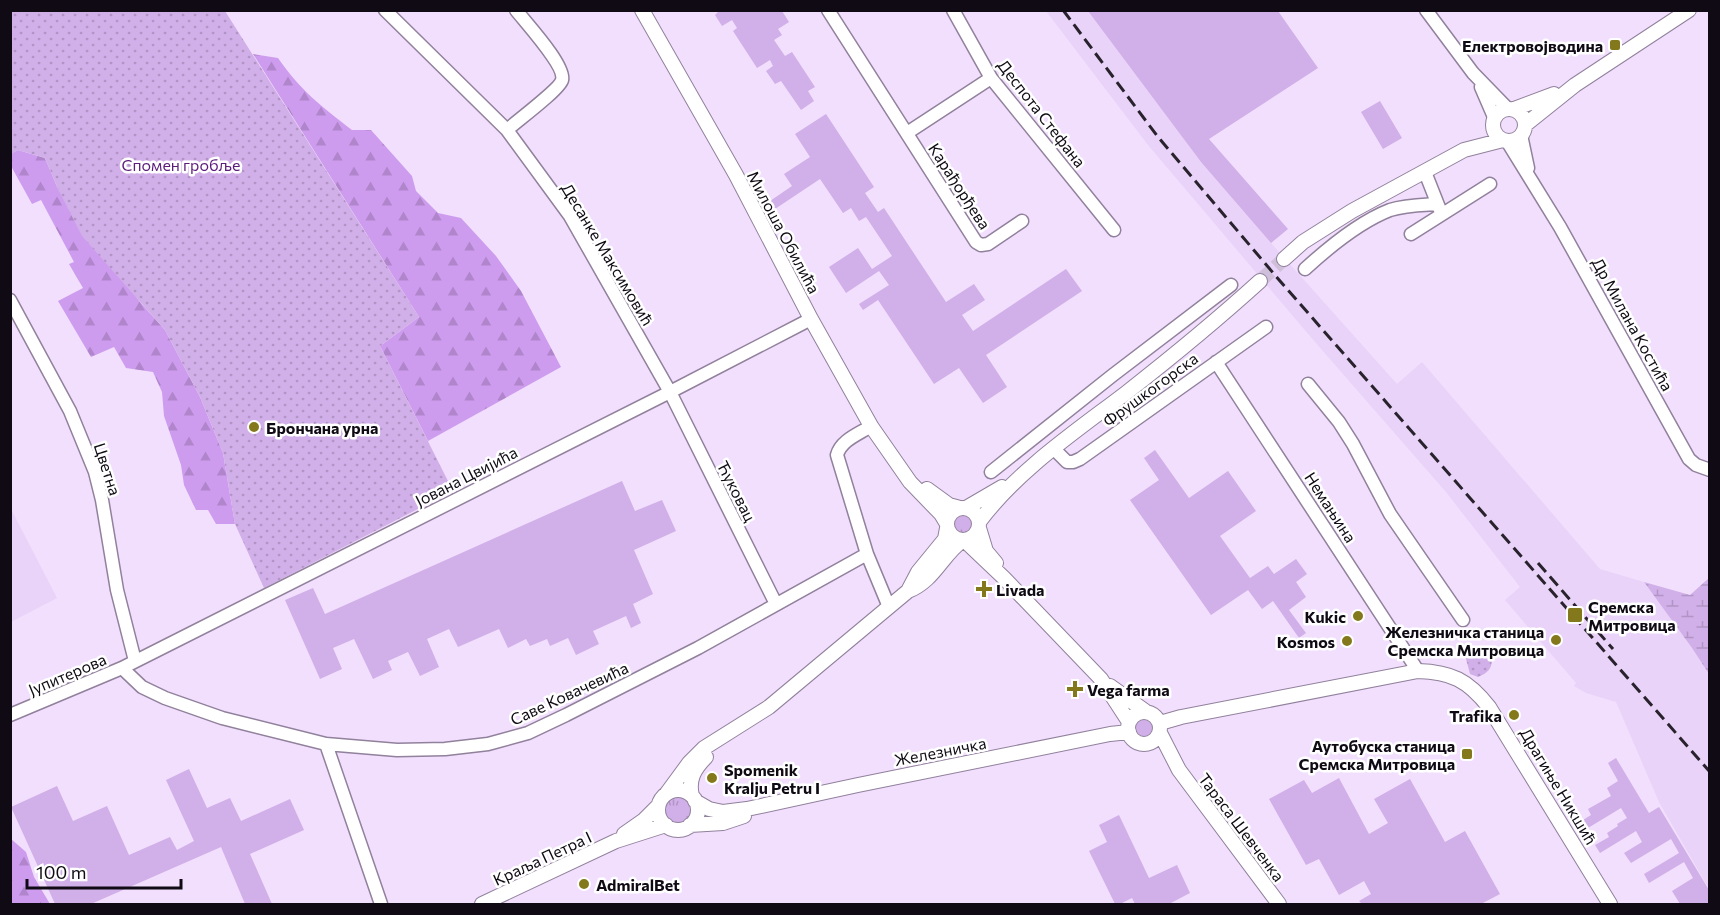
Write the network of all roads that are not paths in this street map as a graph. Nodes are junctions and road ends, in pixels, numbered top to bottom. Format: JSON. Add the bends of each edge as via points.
{"nodes":[{"id":1,"x":386,"y":10,"type":"edge"},
{"id":2,"x":516,"y":10,"type":"edge"},
{"id":3,"x":828,"y":10,"type":"edge"},
{"id":4,"x":953,"y":10,"type":"edge"},
{"id":5,"x":1426,"y":10,"type":"edge"},
{"id":6,"x":1689,"y":10,"type":"edge"},
{"id":7,"x":647,"y":12,"type":"edge"},
{"id":8,"x":1473,"y":73,"type":"junction"},
{"id":9,"x":991,"y":78,"type":"junction"},
{"id":10,"x":1575,"y":85,"type":"junction"},
{"id":11,"x":1510,"y":109,"type":"junction"},
{"id":12,"x":1493,"y":119,"type":"junction"},
{"id":13,"x":507,"y":130,"type":"junction"},
{"id":14,"x":1523,"y":130,"type":"junction"},
{"id":15,"x":907,"y":134,"type":"junction"},
{"id":16,"x":1505,"y":141,"type":"junction"},
{"id":17,"x":1464,"y":150,"type":"junction"},
{"id":18,"x":1425,"y":172,"type":"junction"},
{"id":19,"x":1490,"y":184,"type":"dead end"},
{"id":20,"x":1535,"y":186,"type":"junction"},
{"id":21,"x":1439,"y":209,"type":"junction"},
{"id":22,"x":1022,"y":221,"type":"dead end"},
{"id":23,"x":1114,"y":230,"type":"dead end"},
{"id":24,"x":1411,"y":234,"type":"dead end"},
{"id":25,"x":1284,"y":259,"type":"tunnel mouth"},
{"id":26,"x":1305,"y":269,"type":"dead end"},
{"id":27,"x":1260,"y":281,"type":"tunnel mouth"},
{"id":28,"x":1231,"y":285,"type":"dead end"},
{"id":29,"x":10,"y":300,"type":"edge"},
{"id":30,"x":811,"y":319,"type":"junction"},
{"id":31,"x":1266,"y":327,"type":"dead end"},
{"id":32,"x":1216,"y":362,"type":"junction"},
{"id":33,"x":1113,"y":375,"type":"junction"},
{"id":34,"x":1308,"y":384,"type":"dead end"},
{"id":35,"x":670,"y":392,"type":"junction"},
{"id":36,"x":1126,"y":392,"type":"junction"},
{"id":37,"x":871,"y":426,"type":"junction"},
{"id":38,"x":1054,"y":449,"type":"junction"},
{"id":39,"x":900,"y":466,"type":"junction"},
{"id":40,"x":1031,"y":468,"type":"junction"},
{"id":41,"x":1710,"y":470,"type":"edge"},
{"id":42,"x":991,"y":472,"type":"dead end"},
{"id":43,"x":963,"y":508,"type":"junction"},
{"id":44,"x":979,"y":525,"type":"junction"},
{"id":45,"x":947,"y":526,"type":"junction"},
{"id":46,"x":964,"y":540,"type":"junction"},
{"id":47,"x":867,"y":554,"type":"junction"},
{"id":48,"x":1004,"y":578,"type":"junction"},
{"id":49,"x":908,"y":591,"type":"junction"},
{"id":50,"x":776,"y":604,"type":"junction"},
{"id":51,"x":889,"y":607,"type":"junction"},
{"id":52,"x":1463,"y":620,"type":"dead end"},
{"id":53,"x":135,"y":661,"type":"junction"},
{"id":54,"x":122,"y":668,"type":"junction"},
{"id":55,"x":1418,"y":671,"type":"junction"},
{"id":56,"x":1101,"y":679,"type":"junction"},
{"id":57,"x":1145,"y":711,"type":"junction"},
{"id":58,"x":10,"y":715,"type":"edge"},
{"id":59,"x":1129,"y":727,"type":"junction"},
{"id":60,"x":1160,"y":728,"type":"junction"},
{"id":61,"x":725,"y":736,"type":"junction"},
{"id":62,"x":326,"y":744,"type":"junction"},
{"id":63,"x":1144,"y":744,"type":"junction"},
{"id":64,"x":1179,"y":770,"type":"junction"},
{"id":65,"x":667,"y":793,"type":"junction"},
{"id":66,"x":694,"y":799,"type":"junction"},
{"id":67,"x":658,"y":806,"type":"junction"},
{"id":68,"x":759,"y":807,"type":"junction"},
{"id":69,"x":666,"y":825,"type":"junction"},
{"id":70,"x":690,"y":825,"type":"junction"},
{"id":71,"x":616,"y":841,"type":"junction"},
{"id":72,"x":381,"y":904,"type":"edge"},
{"id":73,"x":482,"y":904,"type":"edge"},
{"id":74,"x":1279,"y":904,"type":"edge"},
{"id":75,"x":1610,"y":904,"type":"edge"}],
"edges":[{"from":1,"to":13,"type":"street","name":"Десанке Максимовић"},
{"from":2,"to":13,"type":"street","via":[[551,54],[563,78],[557,88]]},
{"from":3,"to":15,"type":"street","name":"Карађорђева"},
{"from":4,"to":9,"type":"street","name":"Деспота Стефана"},
{"from":5,"to":8,"type":"street"},
{"from":6,"to":10,"type":"street"},
{"from":7,"to":30,"type":"street","name":"Милоша Обилића"},
{"from":8,"to":11,"type":"street"},
{"from":8,"to":12,"type":"street"},
{"from":9,"to":15,"type":"street","name":"Карађорђева"},
{"from":9,"to":23,"type":"street","name":"Деспота Стефана"},
{"from":10,"to":11,"type":"street"},
{"from":10,"to":14,"type":"street"},
{"from":11,"to":12,"type":"street","via":[[1499,111]]},
{"from":11,"to":14,"type":"street","via":[[1521,114]]},
{"from":12,"to":16,"type":"street","via":[[1494,133]]},
{"from":12,"to":17,"type":"street"},
{"from":13,"to":35,"type":"street","name":"Десанке Максимовић","via":[[570,216]]},
{"from":14,"to":16,"type":"street","via":[[1515,140]]},
{"from":14,"to":20,"type":"street","name":"Др Милана Костића","via":[[1526,159]]},
{"from":15,"to":22,"type":"street","name":"Карађорђева","via":[[976,242],[988,244]]},
{"from":16,"to":17,"type":"street"},
{"from":16,"to":20,"type":"street","name":"Др Милана Костића"},
{"from":17,"to":18,"type":"street"},
{"from":18,"to":21,"type":"street"},
{"from":18,"to":25,"type":"street","via":[[1324,227]]},
{"from":19,"to":21,"type":"street"},
{"from":20,"to":41,"type":"street","name":"Др Милана Костића","via":[[1689,459]]},
{"from":21,"to":24,"type":"street"},
{"from":21,"to":26,"type":"street","via":[[1402,207],[1388,211],[1334,243]]},
{"from":27,"to":36,"type":"street","name":"Фрушкогорска","via":[[1208,328]]},
{"from":28,"to":33,"type":"street","name":"Фрушкогорска"},
{"from":29,"to":53,"type":"street","name":"Цветна","via":[[70,411],[95,472]]},
{"from":30,"to":35,"type":"street","name":"Јована Цвијића"},
{"from":30,"to":37,"type":"street","name":"Милоша Обилића"},
{"from":31,"to":32,"type":"street","name":"Фрушкогорска"},
{"from":32,"to":38,"type":"street","name":"Фрушкогорска","via":[[1080,459],[1067,462]]},
{"from":32,"to":55,"type":"street","name":"Немањина"},
{"from":33,"to":36,"type":"street","name":"Фрушкогорска"},
{"from":33,"to":42,"type":"street","name":"Фрушкогорска"},
{"from":34,"to":52,"type":"street","via":[[1353,444],[1390,514]]},
{"from":35,"to":50,"type":"street","name":"Ћуковац"},
{"from":35,"to":53,"type":"street","name":"Јована Цвијића"},
{"from":36,"to":38,"type":"street","name":"Фрушкогорска"},
{"from":37,"to":39,"type":"street","name":"Милоша Обилића"},
{"from":37,"to":47,"type":"street","via":[[846,442],[837,455]]},
{"from":38,"to":40,"type":"street","name":"Фрушкогорска"},
{"from":39,"to":43,"type":"street","name":"Милоша Обилића","via":[[936,497]]},
{"from":39,"to":45,"type":"street","name":"Милоша Обилића"},
{"from":40,"to":43,"type":"street","name":"Фрушкогорска"},
{"from":40,"to":44,"type":"street","name":"Фрушкогорска","via":[[995,502]]},
{"from":43,"to":44,"type":"street","via":[[975,513]]},
{"from":43,"to":45,"type":"street","via":[[951,513]]},
{"from":44,"to":46,"type":"street","via":[[973,536]]},
{"from":44,"to":48,"type":"street","via":[[986,550]]},
{"from":45,"to":46,"type":"street","via":[[954,537]]},
{"from":45,"to":49,"type":"street","via":[[945,539]]},
{"from":46,"to":48,"type":"street"},
{"from":46,"to":49,"type":"street","via":[[936,571]]},
{"from":47,"to":50,"type":"street","name":"Саве Ковачевића"},
{"from":47,"to":51,"type":"street"},
{"from":48,"to":56,"type":"street"},
{"from":49,"to":51,"type":"street"},
{"from":50,"to":62,"type":"street","name":"Саве Ковачевића","via":[[698,648],[528,733],[488,744],[445,749],[397,750]]},
{"from":51,"to":61,"type":"street","via":[[769,707]]},
{"from":53,"to":54,"type":"street","name":"Јупитерова"},
{"from":54,"to":58,"type":"street","name":"Јупитерова"},
{"from":54,"to":62,"type":"street","name":"Саве Ковачевића","via":[[142,687],[165,698],[222,718]]},
{"from":55,"to":60,"type":"street","via":[[1181,717]]},
{"from":55,"to":75,"type":"street","name":"Драгиње Никшић","via":[[1450,674],[1474,688],[1508,735]]},
{"from":56,"to":57,"type":"street"},
{"from":56,"to":59,"type":"street"},
{"from":57,"to":59,"type":"street","via":[[1135,714]]},
{"from":57,"to":60,"type":"street","via":[[1154,715]]},
{"from":59,"to":63,"type":"street","via":[[1134,741]]},
{"from":59,"to":68,"type":"street","name":"Железничка"},
{"from":60,"to":63,"type":"street","via":[[1154,741]]},
{"from":60,"to":64,"type":"street","name":"Тараса Шевченка"},
{"from":61,"to":65,"type":"street","via":[[696,755]]},
{"from":61,"to":66,"type":"street","via":[[695,770],[690,781]]},
{"from":62,"to":72,"type":"street"},
{"from":63,"to":64,"type":"street","name":"Тараса Шевченка"},
{"from":64,"to":74,"type":"street","name":"Тараса Шевченка"},
{"from":65,"to":66,"type":"street","via":[[678,790]]},
{"from":65,"to":67,"type":"street"},
{"from":66,"to":68,"type":"street","name":"Железничка","via":[[723,813]]},
{"from":66,"to":70,"type":"street","via":[[696,816]]},
{"from":67,"to":69,"type":"street"},
{"from":67,"to":71,"type":"street","name":"Краља Петра I"},
{"from":68,"to":70,"type":"street","name":"Железничка","via":[[723,823]]},
{"from":69,"to":70,"type":"street","via":[[675,829]]},
{"from":69,"to":71,"type":"street","name":"Краља Петра I"},
{"from":71,"to":73,"type":"street","name":"Краља Петра I"}]}
